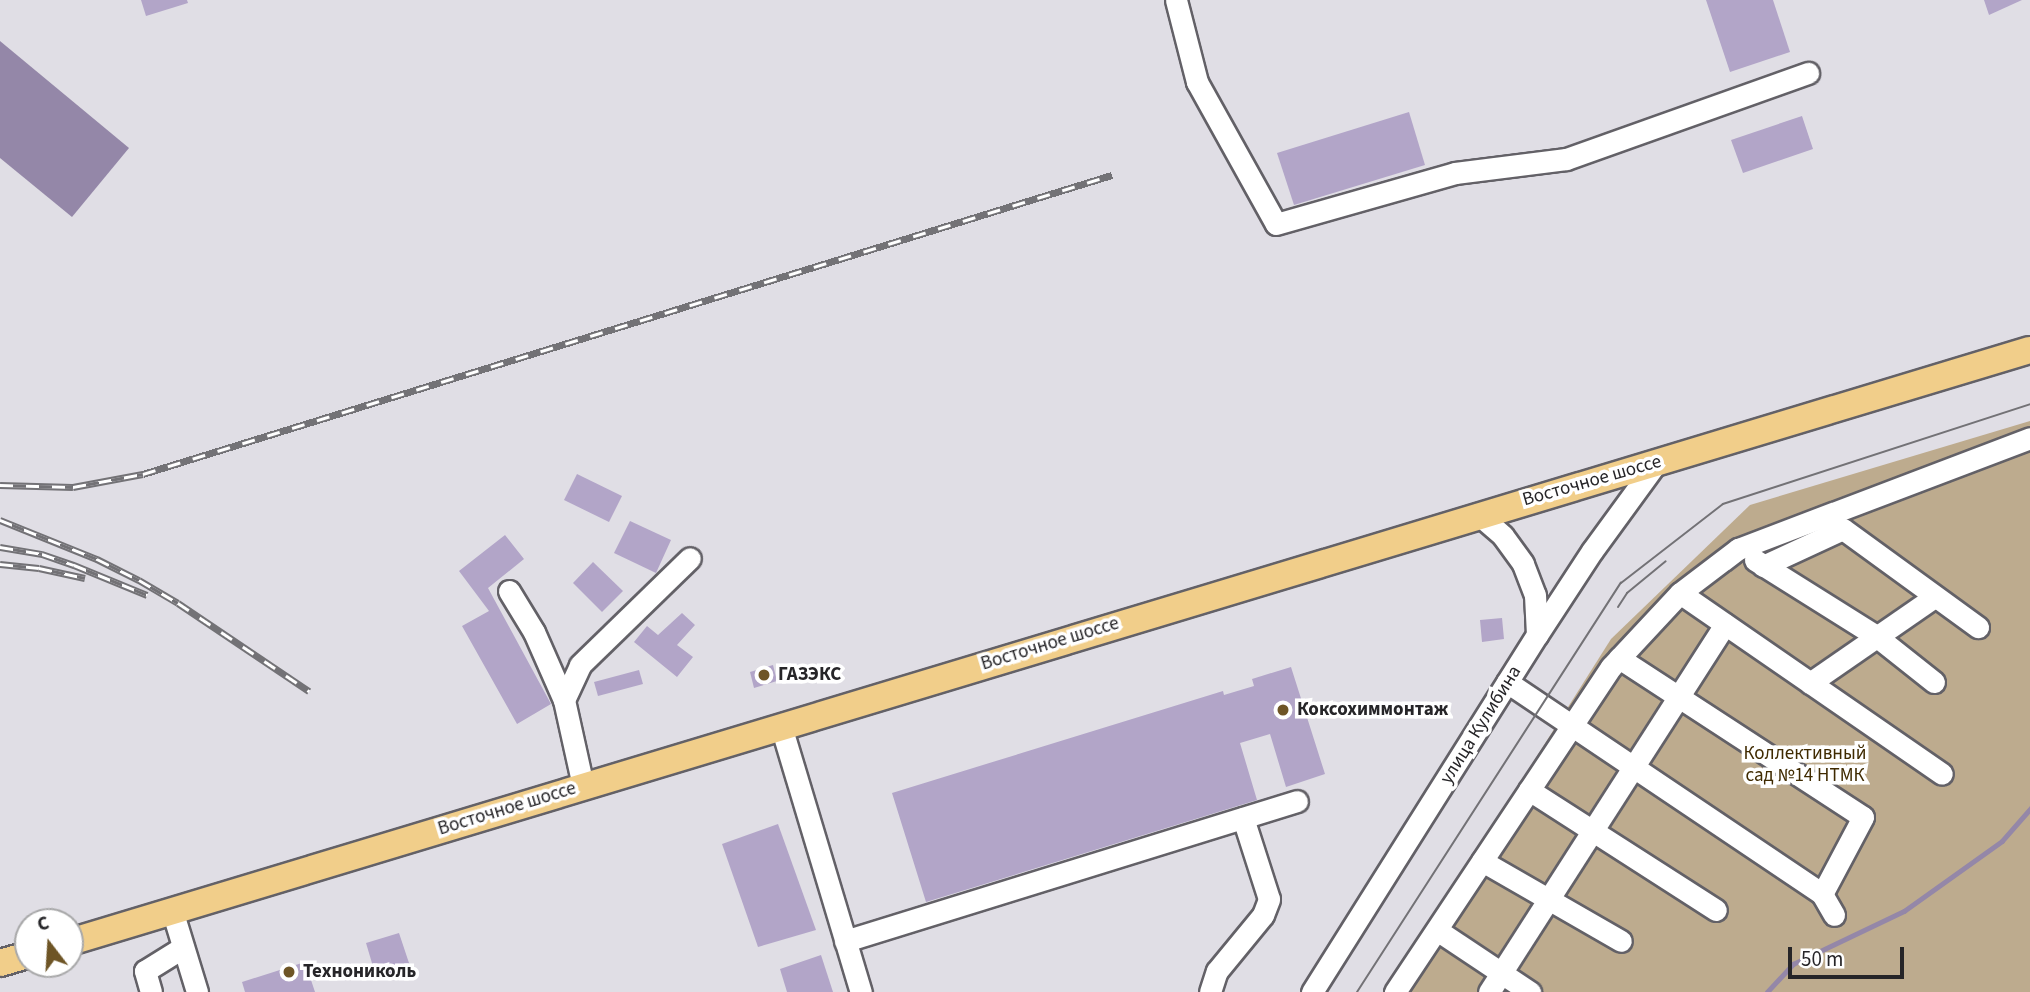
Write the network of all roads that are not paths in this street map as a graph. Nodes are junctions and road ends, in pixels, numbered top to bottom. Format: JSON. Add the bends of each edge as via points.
{"nodes":[{"id":1,"x":1176,"y":0,"type":"edge"},
{"id":2,"x":1808,"y":73,"type":"dead end"},
{"id":3,"x":2030,"y":350,"type":"edge"},
{"id":4,"x":2030,"y":438,"type":"edge"},
{"id":5,"x":1657,"y":462,"type":"junction"},
{"id":6,"x":1478,"y":514,"type":"junction"},
{"id":7,"x":1738,"y":549,"type":"junction"},
{"id":8,"x":690,"y":558,"type":"dead end"},
{"id":9,"x":1763,"y":566,"type":"junction"},
{"id":10,"x":509,"y":591,"type":"dead end"},
{"id":11,"x":1680,"y":593,"type":"junction"},
{"id":12,"x":1934,"y":597,"type":"junction"},
{"id":13,"x":1725,"y":624,"type":"junction"},
{"id":14,"x":1978,"y":627,"type":"dead end"},
{"id":15,"x":1536,"y":635,"type":"junction"},
{"id":16,"x":1876,"y":636,"type":"junction"},
{"id":17,"x":1619,"y":658,"type":"junction"},
{"id":18,"x":1934,"y":681,"type":"dead end"},
{"id":19,"x":1507,"y":682,"type":"junction"},
{"id":20,"x":1810,"y":683,"type":"junction"},
{"id":21,"x":1678,"y":697,"type":"junction"},
{"id":22,"x":564,"y":700,"type":"junction"},
{"id":23,"x":781,"y":726,"type":"junction"},
{"id":24,"x":1572,"y":726,"type":"junction"},
{"id":25,"x":1633,"y":767,"type":"junction"},
{"id":26,"x":1942,"y":774,"type":"dead end"},
{"id":27,"x":583,"y":786,"type":"junction"},
{"id":28,"x":1529,"y":790,"type":"junction"},
{"id":29,"x":1297,"y":801,"type":"dead end"},
{"id":30,"x":1243,"y":818,"type":"junction"},
{"id":31,"x":1592,"y":831,"type":"junction"},
{"id":32,"x":1482,"y":861,"type":"junction"},
{"id":33,"x":1822,"y":894,"type":"junction"},
{"id":34,"x":1548,"y":899,"type":"junction"},
{"id":35,"x":172,"y":910,"type":"junction"},
{"id":36,"x":1716,"y":910,"type":"dead end"},
{"id":37,"x":1834,"y":915,"type":"dead end"},
{"id":38,"x":1437,"y":930,"type":"junction"},
{"id":39,"x":84,"y":938,"type":"edge"},
{"id":40,"x":845,"y":941,"type":"junction"},
{"id":41,"x":1621,"y":941,"type":"dead end"},
{"id":42,"x":182,"y":948,"type":"junction"},
{"id":43,"x":1501,"y":973,"type":"junction"},
{"id":44,"x":151,"y":992,"type":"edge"},
{"id":45,"x":197,"y":992,"type":"edge"},
{"id":46,"x":861,"y":992,"type":"edge"},
{"id":47,"x":1210,"y":992,"type":"edge"},
{"id":48,"x":1312,"y":992,"type":"edge"},
{"id":49,"x":1395,"y":992,"type":"edge"},
{"id":50,"x":1489,"y":992,"type":"edge"},
{"id":51,"x":1530,"y":992,"type":"edge"}],
"edges":[{"from":1,"to":2,"type":"street","via":[[1197,82],[1276,223],[1455,173],[1566,159]]},
{"from":3,"to":5,"type":"main road","name":"Восточное шоссе"},
{"from":4,"to":7,"type":"street"},
{"from":5,"to":6,"type":"main road","name":"Восточное шоссе"},
{"from":5,"to":15,"type":"street","name":"улица Кулибина"},
{"from":6,"to":15,"type":"street","via":[[1503,536],[1523,564],[1535,595]]},
{"from":6,"to":23,"type":"main road","name":"Восточное шоссе"},
{"from":7,"to":9,"type":"street"},
{"from":7,"to":11,"type":"street"},
{"from":8,"to":22,"type":"street","via":[[580,665]]},
{"from":9,"to":12,"type":"street","via":[[1843,529]]},
{"from":9,"to":16,"type":"street"},
{"from":10,"to":22,"type":"street","via":[[534,632]]},
{"from":11,"to":13,"type":"street"},
{"from":11,"to":17,"type":"street"},
{"from":12,"to":14,"type":"street"},
{"from":12,"to":16,"type":"street"},
{"from":13,"to":20,"type":"street"},
{"from":13,"to":21,"type":"street"},
{"from":15,"to":19,"type":"street","name":"улица Кулибина"},
{"from":16,"to":18,"type":"street"},
{"from":16,"to":20,"type":"street"},
{"from":17,"to":21,"type":"street"},
{"from":17,"to":24,"type":"street"},
{"from":19,"to":24,"type":"street"},
{"from":19,"to":48,"type":"street","name":"улица Кулибина"},
{"from":20,"to":26,"type":"street"},
{"from":21,"to":25,"type":"street"},
{"from":21,"to":33,"type":"street","via":[[1863,817]]},
{"from":22,"to":27,"type":"street"},
{"from":23,"to":27,"type":"main road","name":"Восточное шоссе"},
{"from":23,"to":40,"type":"street"},
{"from":24,"to":25,"type":"street"},
{"from":24,"to":28,"type":"street"},
{"from":25,"to":31,"type":"street"},
{"from":25,"to":33,"type":"street"},
{"from":27,"to":35,"type":"main road","name":"Восточное шоссе"},
{"from":28,"to":31,"type":"street"},
{"from":28,"to":32,"type":"street"},
{"from":29,"to":30,"type":"street"},
{"from":30,"to":40,"type":"street"},
{"from":30,"to":47,"type":"street","via":[[1269,899],[1263,915],[1217,971]]},
{"from":31,"to":34,"type":"street"},
{"from":31,"to":36,"type":"street"},
{"from":32,"to":34,"type":"street"},
{"from":32,"to":38,"type":"street"},
{"from":33,"to":37,"type":"street"},
{"from":34,"to":41,"type":"street"},
{"from":34,"to":43,"type":"street"},
{"from":35,"to":39,"type":"main road","name":"Восточное шоссе"},
{"from":35,"to":42,"type":"street"},
{"from":38,"to":43,"type":"street"},
{"from":38,"to":49,"type":"street"},
{"from":40,"to":46,"type":"street"},
{"from":42,"to":44,"type":"street","via":[[145,971]]},
{"from":42,"to":45,"type":"street"},
{"from":43,"to":50,"type":"street"},
{"from":43,"to":51,"type":"street"}]}
